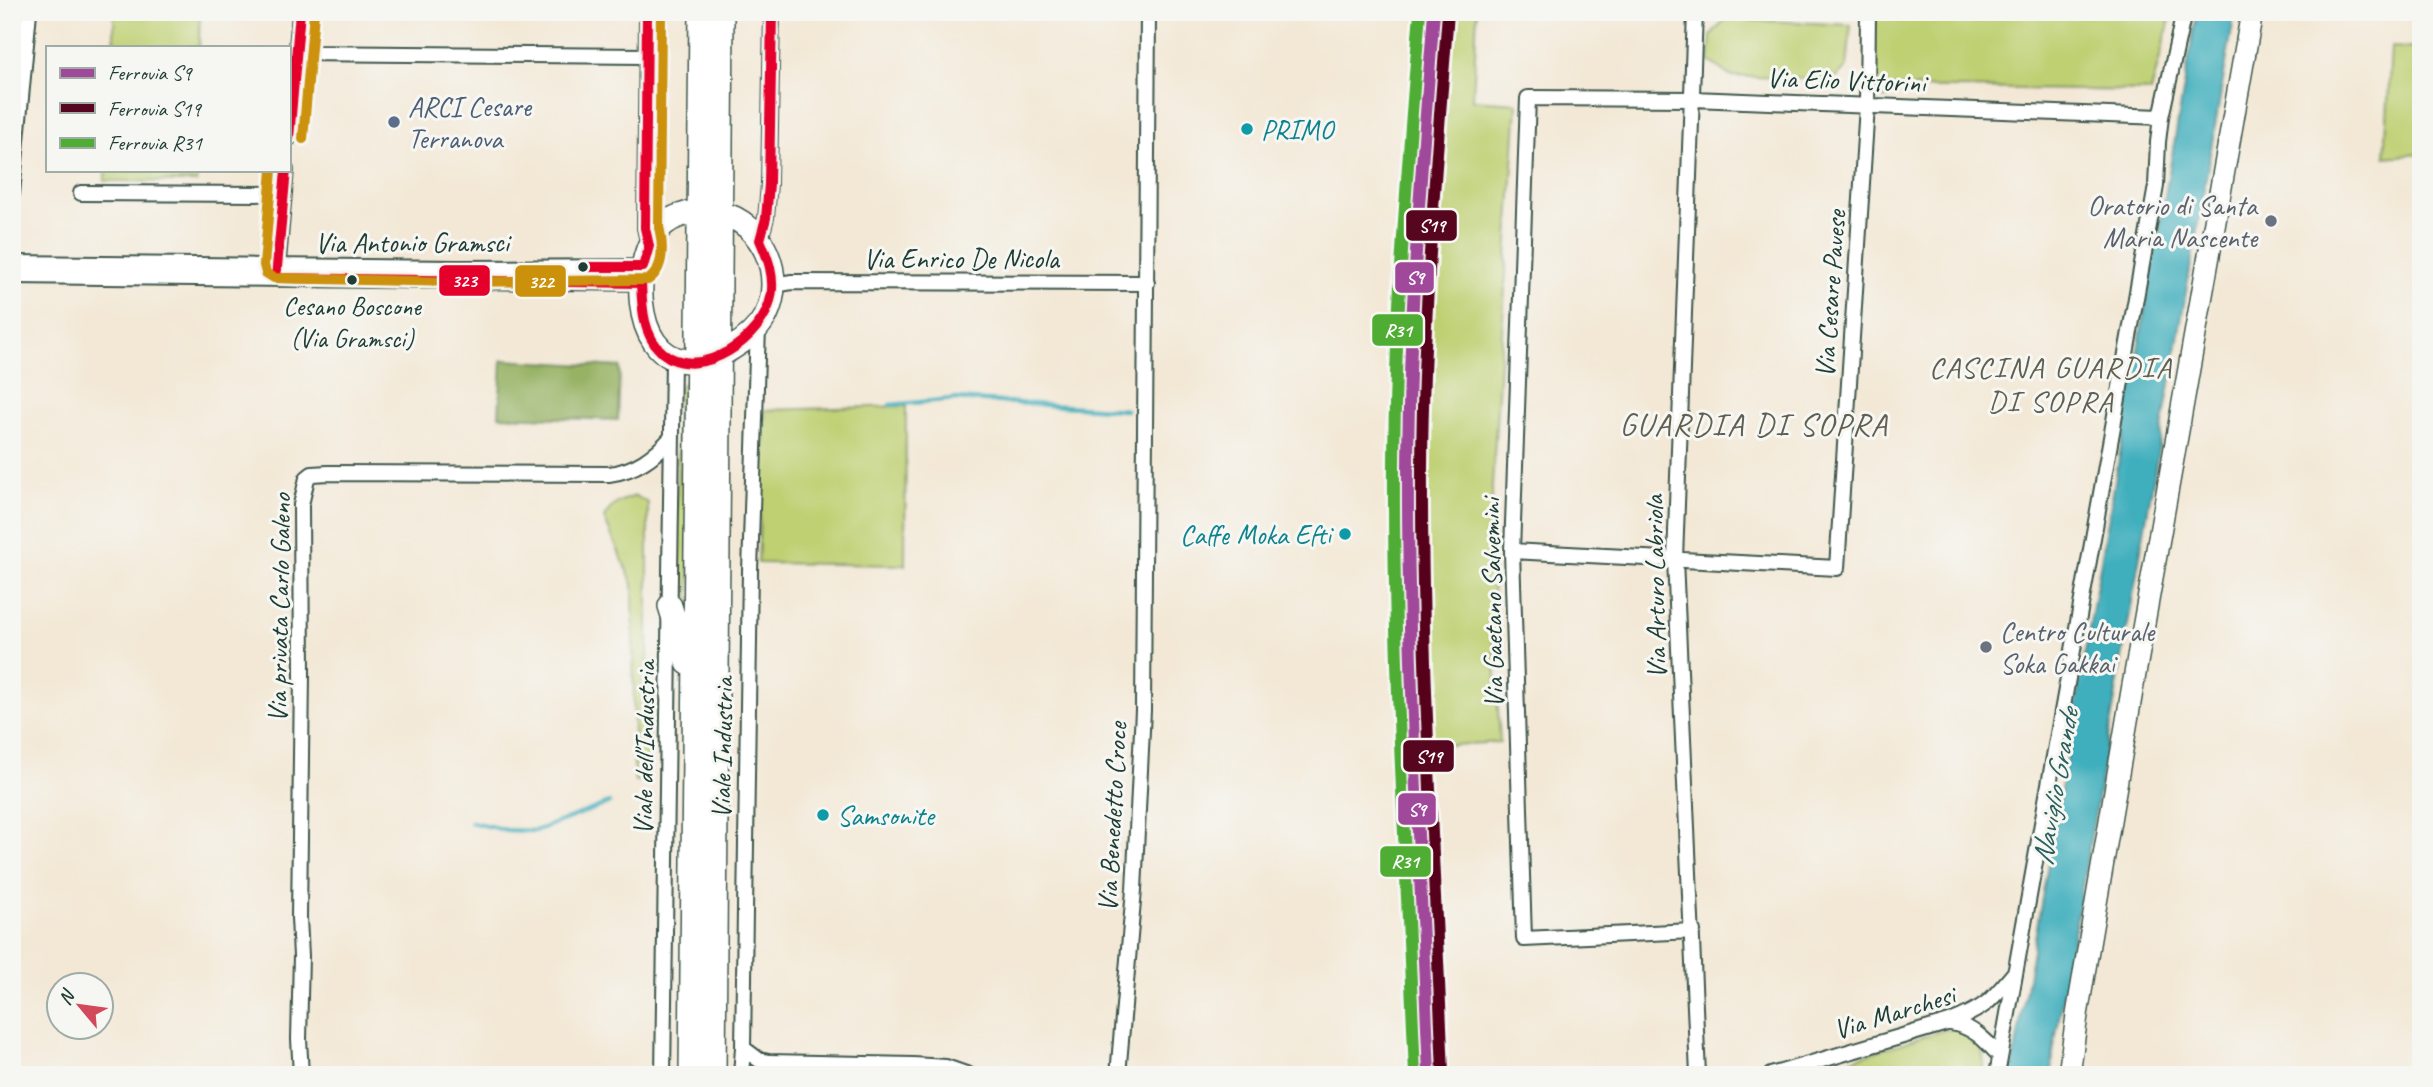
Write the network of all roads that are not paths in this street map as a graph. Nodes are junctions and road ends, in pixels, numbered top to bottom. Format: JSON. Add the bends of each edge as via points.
{"nodes":[{"id":1,"x":29,"y":12,"type":"edge"},
{"id":2,"x":300,"y":12,"type":"edge"},
{"id":3,"x":647,"y":12,"type":"edge"},
{"id":4,"x":701,"y":12,"type":"edge"},
{"id":5,"x":722,"y":12,"type":"edge"},
{"id":6,"x":772,"y":12,"type":"edge"},
{"id":7,"x":1148,"y":12,"type":"edge"},
{"id":8,"x":1695,"y":12,"type":"edge"},
{"id":9,"x":1868,"y":12,"type":"edge"},
{"id":10,"x":2184,"y":12,"type":"edge"},
{"id":11,"x":2252,"y":12,"type":"edge"},
{"id":12,"x":297,"y":53,"type":"junction"},
{"id":13,"x":646,"y":56,"type":"junction"},
{"id":14,"x":1528,"y":98,"type":"joint"},
{"id":15,"x":1693,"y":99,"type":"junction"},
{"id":16,"x":1867,"y":106,"type":"junction"},
{"id":17,"x":2161,"y":117,"type":"junction"},
{"id":18,"x":290,"y":127,"type":"edge"},
{"id":19,"x":286,"y":172,"type":"edge"},
{"id":20,"x":81,"y":193,"type":"dead end"},
{"id":21,"x":12,"y":194,"type":"edge"},
{"id":22,"x":284,"y":194,"type":"junction"},
{"id":23,"x":710,"y":212,"type":"junction"},
{"id":24,"x":760,"y":240,"type":"junction"},
{"id":25,"x":12,"y":263,"type":"edge"},
{"id":26,"x":644,"y":265,"type":"junction"},
{"id":27,"x":277,"y":272,"type":"junction"},
{"id":28,"x":12,"y":275,"type":"edge"},
{"id":29,"x":1147,"y":283,"type":"junction"},
{"id":30,"x":774,"y":285,"type":"junction"},
{"id":31,"x":758,"y":327,"type":"junction"},
{"id":32,"x":720,"y":356,"type":"junction"},
{"id":33,"x":673,"y":359,"type":"junction"},
{"id":34,"x":697,"y":361,"type":"junction"},
{"id":35,"x":671,"y":438,"type":"junction"},
{"id":36,"x":1513,"y":551,"type":"junction"},
{"id":37,"x":1675,"y":559,"type":"junction"},
{"id":38,"x":670,"y":606,"type":"junction"},
{"id":39,"x":694,"y":681,"type":"junction"},
{"id":40,"x":1693,"y":931,"type":"junction"},
{"id":41,"x":2016,"y":971,"type":"junction"},
{"id":42,"x":714,"y":1007,"type":"junction"},
{"id":43,"x":1950,"y":1022,"type":"junction"},
{"id":44,"x":743,"y":1048,"type":"junction"},
{"id":45,"x":1120,"y":1056,"type":"junction"},
{"id":46,"x":2000,"y":1056,"type":"junction"},
{"id":47,"x":302,"y":1075,"type":"edge"},
{"id":48,"x":663,"y":1075,"type":"edge"},
{"id":49,"x":691,"y":1075,"type":"edge"},
{"id":50,"x":714,"y":1075,"type":"edge"},
{"id":51,"x":727,"y":1075,"type":"edge"},
{"id":52,"x":741,"y":1075,"type":"edge"},
{"id":53,"x":969,"y":1075,"type":"edge"},
{"id":54,"x":1110,"y":1075,"type":"edge"},
{"id":55,"x":1118,"y":1075,"type":"edge"},
{"id":56,"x":1698,"y":1075,"type":"edge"},
{"id":57,"x":1771,"y":1075,"type":"edge"},
{"id":58,"x":1997,"y":1075,"type":"edge"},
{"id":59,"x":2069,"y":1075,"type":"edge"}],
"edges":[{"from":1,"to":21,"type":"street"},
{"from":2,"to":12,"type":"street"},
{"from":3,"to":13,"type":"street"},
{"from":4,"to":23,"type":"main road"},
{"from":5,"to":23,"type":"main road"},
{"from":6,"to":24,"type":"street","via":[[769,184]]},
{"from":7,"to":29,"type":"street"},
{"from":8,"to":15,"type":"street","name":"Via Arturo Labriola"},
{"from":9,"to":16,"type":"street","name":"Via Cesare Pavese"},
{"from":10,"to":17,"type":"street"},
{"from":11,"to":59,"type":"main road"},
{"from":12,"to":13,"type":"street"},
{"from":12,"to":18,"type":"street"},
{"from":13,"to":26,"type":"street"},
{"from":14,"to":15,"type":"street","name":"Via Elio Vittorini"},
{"from":14,"to":36,"type":"street","name":"Via Gaetano Salvemini"},
{"from":15,"to":16,"type":"street","name":"Via Elio Vittorini"},
{"from":15,"to":37,"type":"street","name":"Via Arturo Labriola"},
{"from":16,"to":17,"type":"street","name":"Via Elio Vittorini"},
{"from":16,"to":37,"type":"street","name":"Via Cesare Pavese","via":[[1837,568]]},
{"from":17,"to":41,"type":"street","via":[[2154,199]]},
{"from":19,"to":22,"type":"street"},
{"from":20,"to":22,"type":"street"},
{"from":22,"to":27,"type":"street"},
{"from":23,"to":24,"type":"main road","via":[[745,225]]},
{"from":23,"to":26,"type":"main road","via":[[665,223]]},
{"from":23,"to":32,"type":"main road"},
{"from":23,"to":34,"type":"main road"},
{"from":24,"to":30,"type":"main road"},
{"from":25,"to":27,"type":"street","name":"Via Antonio Gramsci"},
{"from":26,"to":27,"type":"street","name":"Via Antonio Gramsci"},
{"from":26,"to":33,"type":"main road","via":[[643,316],[655,342]]},
{"from":27,"to":28,"type":"street","name":"Via Antonio Gramsci"},
{"from":29,"to":30,"type":"street","name":"Via Enrico De Nicola"},
{"from":29,"to":45,"type":"street","name":"Via Benedetto Croce","via":[[1143,710]]},
{"from":30,"to":31,"type":"main road"},
{"from":31,"to":32,"type":"main road"},
{"from":31,"to":44,"type":"street","name":"Viale Industria"},
{"from":32,"to":34,"type":"main road"},
{"from":32,"to":42,"type":"main road"},
{"from":33,"to":34,"type":"main road"},
{"from":33,"to":35,"type":"street","name":"Viale dell'Industria"},
{"from":34,"to":39,"type":"main road"},
{"from":35,"to":38,"type":"street","name":"Viale dell'Industria"},
{"from":35,"to":47,"type":"street","name":"Via privata Carlo Galeno","via":[[641,464],[609,474],[328,473],[307,478],[301,505],[298,1016]]},
{"from":36,"to":37,"type":"street"},
{"from":36,"to":40,"type":"street","name":"Via Gaetano Salvemini","via":[[1524,939]]},
{"from":37,"to":40,"type":"street","name":"Via Arturo Labriola"},
{"from":38,"to":39,"type":"main road"},
{"from":38,"to":48,"type":"street","name":"Viale dell'Industria"},
{"from":39,"to":49,"type":"main road"},
{"from":40,"to":56,"type":"street","name":"Via Arturo Labriola"},
{"from":41,"to":43,"type":"street","name":"Via Marchesi","via":[[1991,1001]]},
{"from":41,"to":46,"type":"street"},
{"from":42,"to":50,"type":"main road"},
{"from":42,"to":51,"type":"main road"},
{"from":43,"to":46,"type":"street","via":[[1977,1032]]},
{"from":43,"to":57,"type":"street","name":"Via Marchesi"},
{"from":44,"to":52,"type":"street","name":"Viale Industria"},
{"from":44,"to":53,"type":"street","via":[[769,1062],[946,1067]]},
{"from":45,"to":54,"type":"street"},
{"from":45,"to":55,"type":"street","name":"Via Benedetto Croce"},
{"from":46,"to":58,"type":"street"}]}
